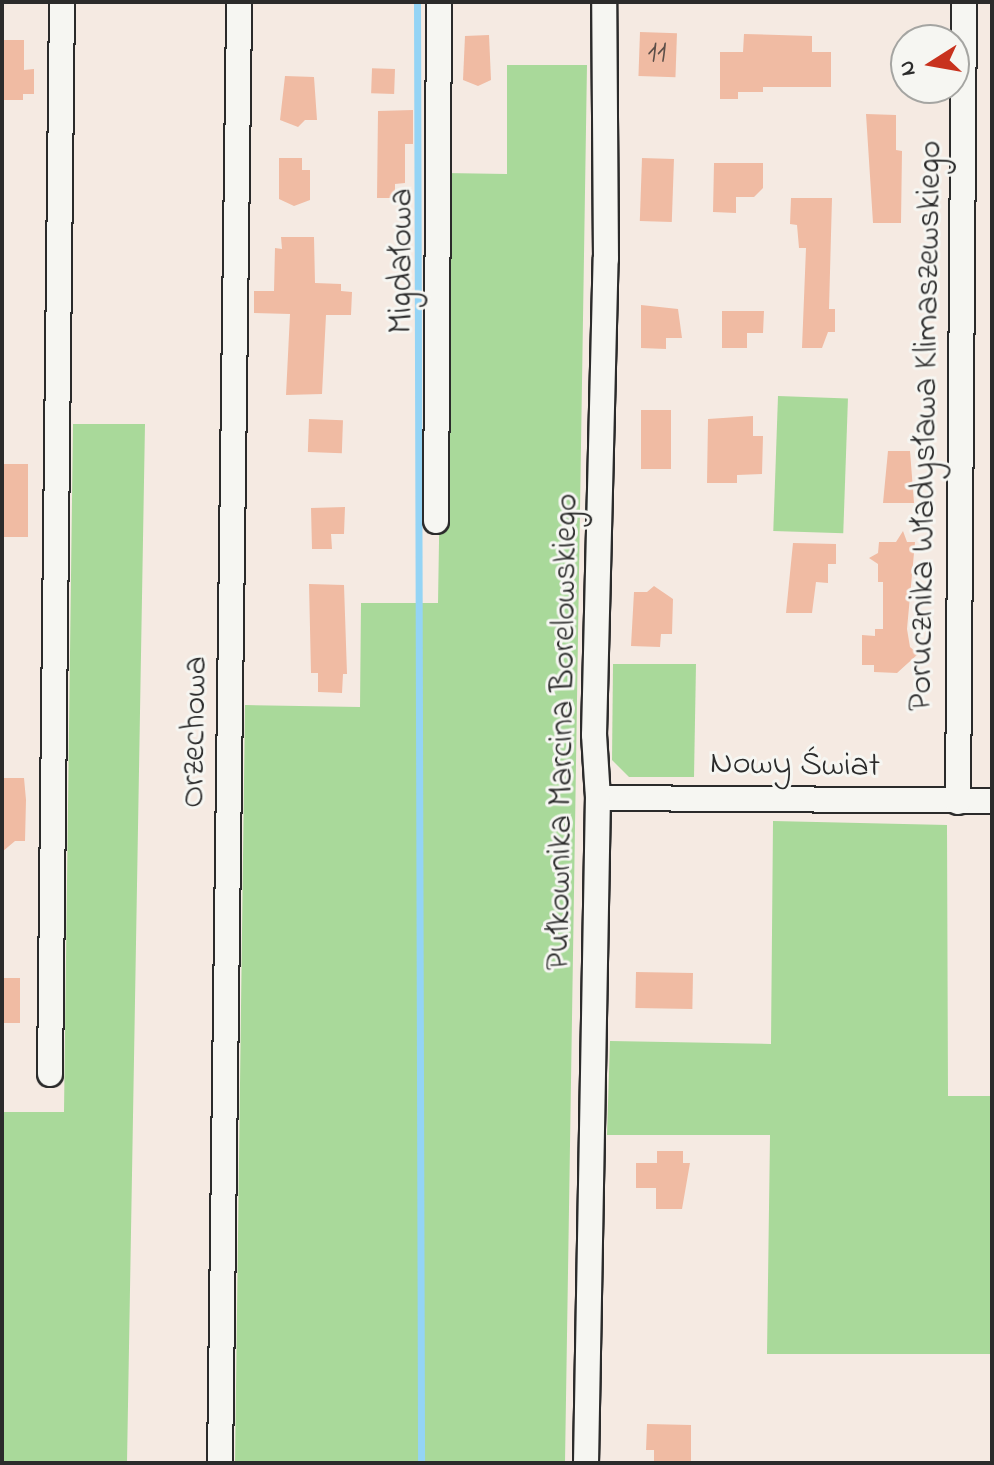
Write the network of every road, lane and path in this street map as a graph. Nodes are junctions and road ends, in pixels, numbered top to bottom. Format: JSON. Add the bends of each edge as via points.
{"nodes":[{"id":1,"x":62,"y":2,"type":"edge"},
{"id":2,"x":239,"y":2,"type":"edge"},
{"id":3,"x":439,"y":2,"type":"edge"},
{"id":4,"x":604,"y":2,"type":"edge"},
{"id":5,"x":964,"y":2,"type":"edge"},
{"id":6,"x":436,"y":521,"type":"dead end"},
{"id":7,"x":598,"y":798,"type":"junction"},
{"id":8,"x":992,"y":801,"type":"edge"},
{"id":9,"x":958,"y":802,"type":"junction"},
{"id":10,"x":50,"y":1074,"type":"dead end"},
{"id":11,"x":220,"y":1463,"type":"edge"},
{"id":12,"x":586,"y":1463,"type":"edge"}],
"edges":[{"from":1,"to":10,"type":"street"},
{"from":2,"to":11,"type":"street","name":"Orzechowa"},
{"from":3,"to":6,"type":"street","name":"Migdałowa"},
{"from":4,"to":7,"type":"street","name":"Pułkownika Marcina Borelowskiego","via":[[606,259],[594,735]]},
{"from":5,"to":9,"type":"street","name":"Porucznika Władysława Klimaszewskiego"},
{"from":7,"to":9,"type":"street","name":"Nowy Świat"},
{"from":7,"to":12,"type":"street","name":"Pułkownika Marcina Borelowskiego"},
{"from":8,"to":9,"type":"street","name":"Nowy Świat"}]}
